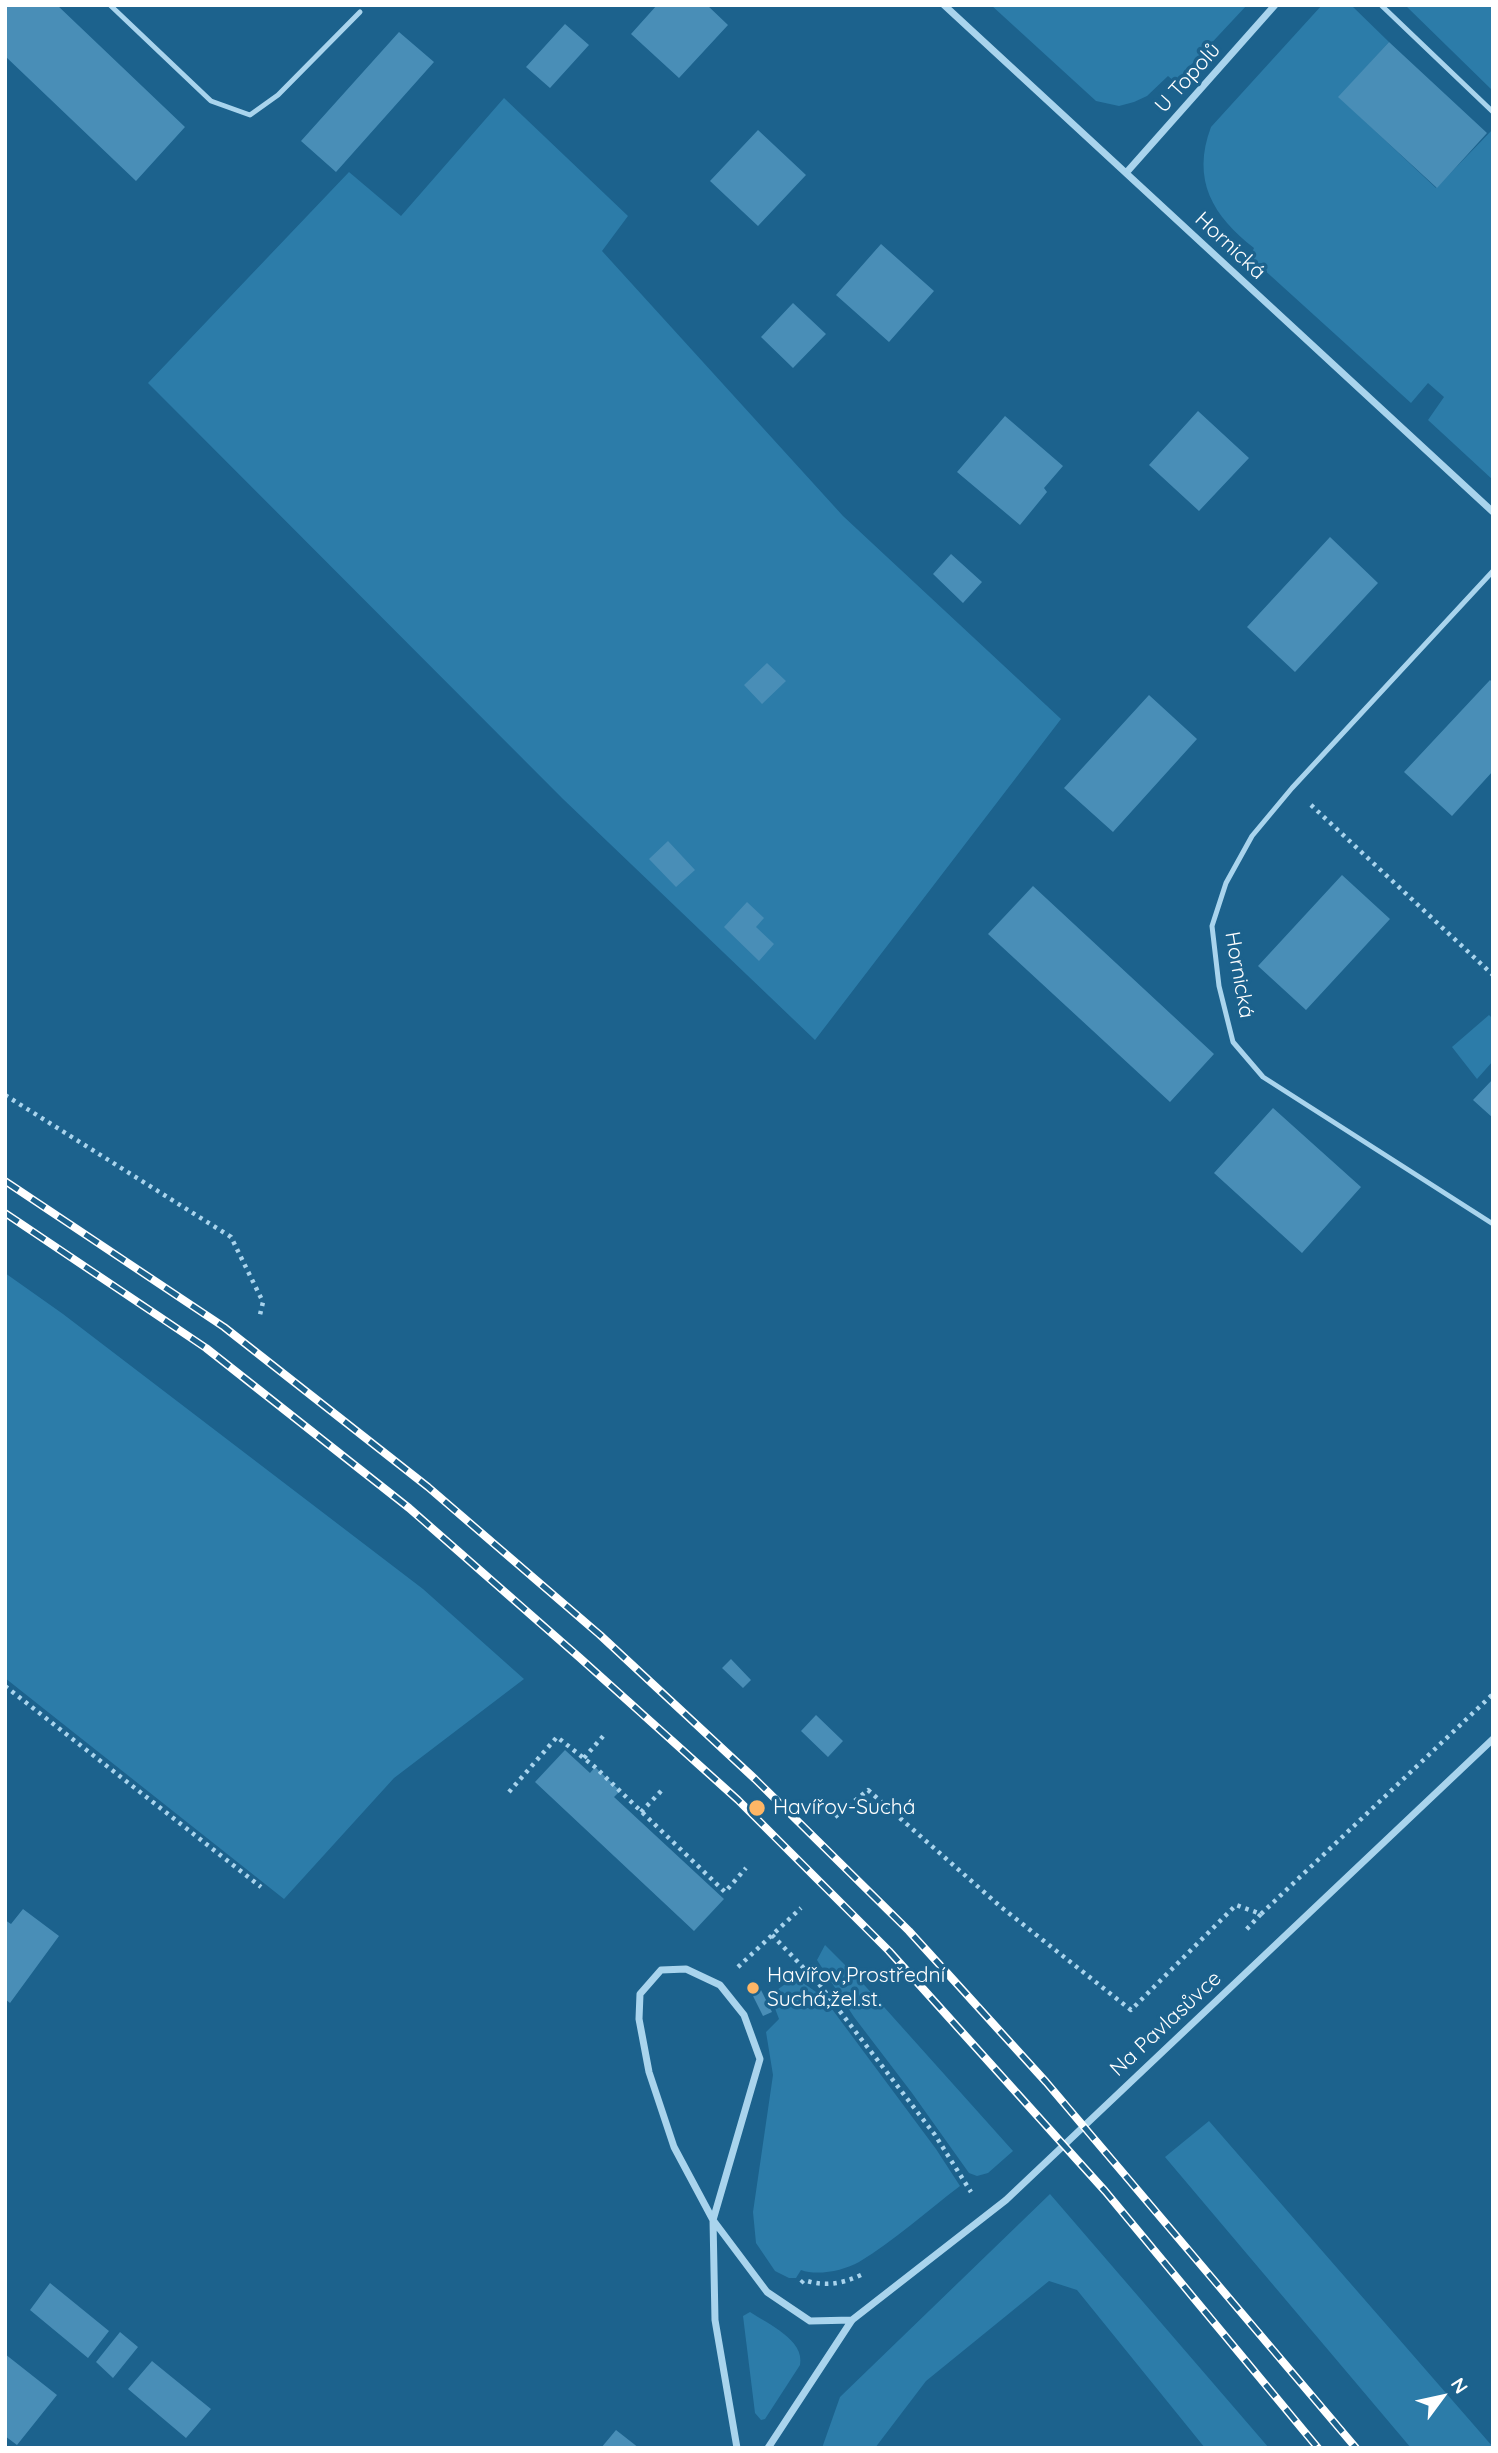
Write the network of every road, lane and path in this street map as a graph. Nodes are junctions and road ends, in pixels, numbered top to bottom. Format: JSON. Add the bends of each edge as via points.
{"nodes":[{"id":1,"x":110,"y":5,"type":"edge"},
{"id":2,"x":944,"y":5,"type":"edge"},
{"id":3,"x":1275,"y":5,"type":"edge"},
{"id":4,"x":1381,"y":5,"type":"edge"},
{"id":5,"x":360,"y":12,"type":"dead end"},
{"id":6,"x":1493,"y":112,"type":"edge"},
{"id":7,"x":1126,"y":173,"type":"junction"},
{"id":8,"x":1493,"y":512,"type":"edge"},
{"id":9,"x":1493,"y":571,"type":"edge"},
{"id":10,"x":1292,"y":788,"type":"junction"},
{"id":11,"x":1493,"y":975,"type":"edge"},
{"id":12,"x":5,"y":1095,"type":"edge"},
{"id":13,"x":1493,"y":1224,"type":"edge"},
{"id":14,"x":259,"y":1319,"type":"dead end"},
{"id":15,"x":5,"y":1686,"type":"edge"},
{"id":16,"x":1493,"y":1694,"type":"edge"},
{"id":17,"x":605,"y":1734,"type":"dead end"},
{"id":18,"x":1493,"y":1739,"type":"edge"},
{"id":19,"x":584,"y":1758,"type":"junction"},
{"id":20,"x":663,"y":1789,"type":"dead end"},
{"id":21,"x":509,"y":1792,"type":"dead end"},
{"id":22,"x":641,"y":1812,"type":"junction"},
{"id":23,"x":835,"y":1817,"type":"dead end"},
{"id":24,"x":746,"y":1868,"type":"dead end"},
{"id":25,"x":261,"y":1887,"type":"dead end"},
{"id":26,"x":801,"y":1909,"type":"dead end"},
{"id":27,"x":1261,"y":1914,"type":"junction"},
{"id":28,"x":1243,"y":1934,"type":"dead end"},
{"id":29,"x":772,"y":1935,"type":"junction"},
{"id":30,"x":720,"y":1985,"type":"junction"},
{"id":31,"x":973,"y":2196,"type":"dead end"},
{"id":32,"x":713,"y":2220,"type":"junction"},
{"id":33,"x":866,"y":2273,"type":"dead end"},
{"id":34,"x":786,"y":2305,"type":"junction"},
{"id":35,"x":852,"y":2320,"type":"junction"},
{"id":36,"x":737,"y":2448,"type":"edge"},
{"id":37,"x":768,"y":2448,"type":"edge"}],
"edges":[{"from":1,"to":5,"type":"lane","via":[[212,101],[250,115],[278,94]]},
{"from":2,"to":7,"type":"street","name":"Hornická"},
{"from":3,"to":7,"type":"street","name":"U Topolů"},
{"from":4,"to":6,"type":"lane"},
{"from":7,"to":8,"type":"street","name":"Hornická"},
{"from":9,"to":10,"type":"lane","name":"Hornická"},
{"from":10,"to":11,"type":"path"},
{"from":10,"to":13,"type":"lane","name":"Hornická","via":[[1252,836],[1226,883],[1212,926],[1219,986],[1233,1042],[1263,1077]]},
{"from":12,"to":14,"type":"path","via":[[231,1237],[263,1302]]},
{"from":15,"to":25,"type":"path"},
{"from":16,"to":27,"type":"path"},
{"from":17,"to":19,"type":"path"},
{"from":18,"to":35,"type":"street","name":"Na Pavlasůvce","via":[[1006,2200]]},
{"from":19,"to":21,"type":"path","via":[[557,1737]]},
{"from":19,"to":22,"type":"path"},
{"from":20,"to":22,"type":"path"},
{"from":22,"to":24,"type":"path","via":[[725,1892]]},
{"from":23,"to":27,"type":"path","via":[[867,1790],[1131,2010],[1236,1905]]},
{"from":26,"to":29,"type":"path"},
{"from":27,"to":28,"type":"path"},
{"from":29,"to":30,"type":"path"},
{"from":29,"to":31,"type":"path","via":[[819,1984],[935,2135]]},
{"from":30,"to":32,"type":"street","via":[[744,2015],[760,2059]]},
{"from":30,"to":32,"type":"street","via":[[686,1969],[660,1970],[640,1994],[639,2019],[649,2072],[674,2147]]},
{"from":32,"to":34,"type":"street","via":[[766,2291]]},
{"from":32,"to":36,"type":"street","via":[[715,2320]]},
{"from":33,"to":34,"type":"path","via":[[821,2285],[803,2280]]},
{"from":34,"to":35,"type":"street","via":[[810,2321]]},
{"from":35,"to":37,"type":"street","name":"Na Pavlasůvce"}]}
